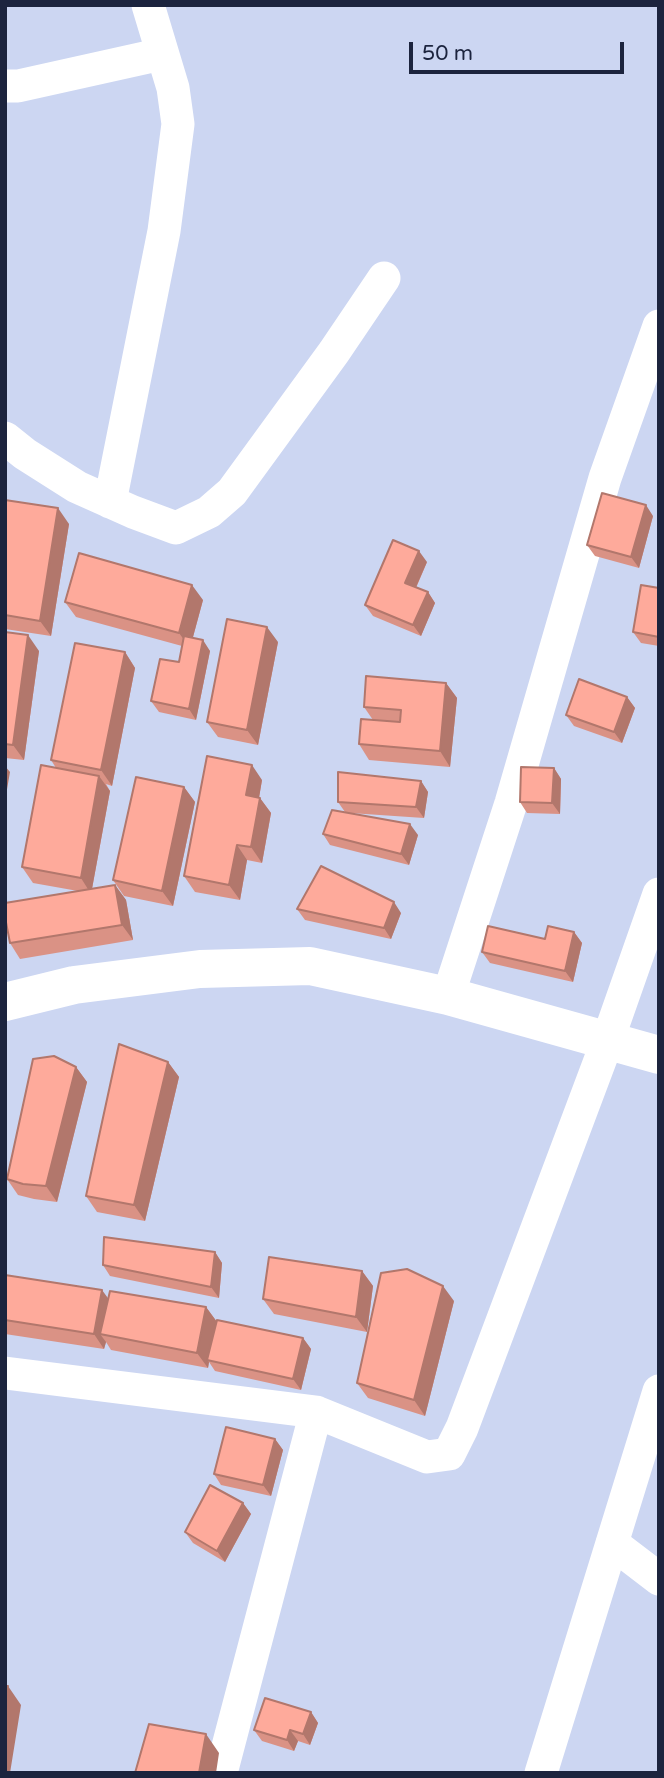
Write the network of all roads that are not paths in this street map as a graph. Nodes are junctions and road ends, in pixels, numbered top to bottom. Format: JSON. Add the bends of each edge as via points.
{"nodes":[{"id":1,"x":148,"y":5,"type":"edge"},
{"id":2,"x":162,"y":54,"type":"junction"},
{"id":3,"x":5,"y":86,"type":"edge"},
{"id":4,"x":384,"y":278,"type":"dead end"},
{"id":5,"x":659,"y":326,"type":"edge"},
{"id":6,"x":8,"y":448,"type":"edge"},
{"id":7,"x":110,"y":502,"type":"junction"},
{"id":8,"x":659,"y":894,"type":"edge"},
{"id":9,"x":448,"y":996,"type":"junction"},
{"id":10,"x":5,"y":1002,"type":"edge"},
{"id":11,"x":607,"y":1041,"type":"junction"},
{"id":12,"x":659,"y":1055,"type":"edge"},
{"id":13,"x":5,"y":1373,"type":"edge"},
{"id":14,"x":659,"y":1391,"type":"edge"},
{"id":15,"x":316,"y":1412,"type":"junction"},
{"id":16,"x":612,"y":1543,"type":"junction"},
{"id":17,"x":659,"y":1579,"type":"edge"},
{"id":18,"x":221,"y":1773,"type":"edge"},
{"id":19,"x":541,"y":1773,"type":"edge"}],
"edges":[{"from":1,"to":2,"type":"street"},
{"from":2,"to":3,"type":"street"},
{"from":2,"to":7,"type":"street","via":[[178,124],[163,231]]},
{"from":4,"to":7,"type":"street","via":[[232,492],[209,512],[176,528]]},
{"from":5,"to":9,"type":"street","via":[[605,478],[511,803]]},
{"from":6,"to":7,"type":"street"},
{"from":8,"to":11,"type":"street"},
{"from":9,"to":10,"type":"main road","via":[[310,966],[200,968],[74,985]]},
{"from":9,"to":11,"type":"main road"},
{"from":11,"to":12,"type":"main road"},
{"from":11,"to":15,"type":"street","via":[[449,1454],[427,1457]]},
{"from":13,"to":15,"type":"street"},
{"from":14,"to":16,"type":"street"},
{"from":15,"to":18,"type":"street"},
{"from":16,"to":17,"type":"street"},
{"from":16,"to":19,"type":"street"}]}
